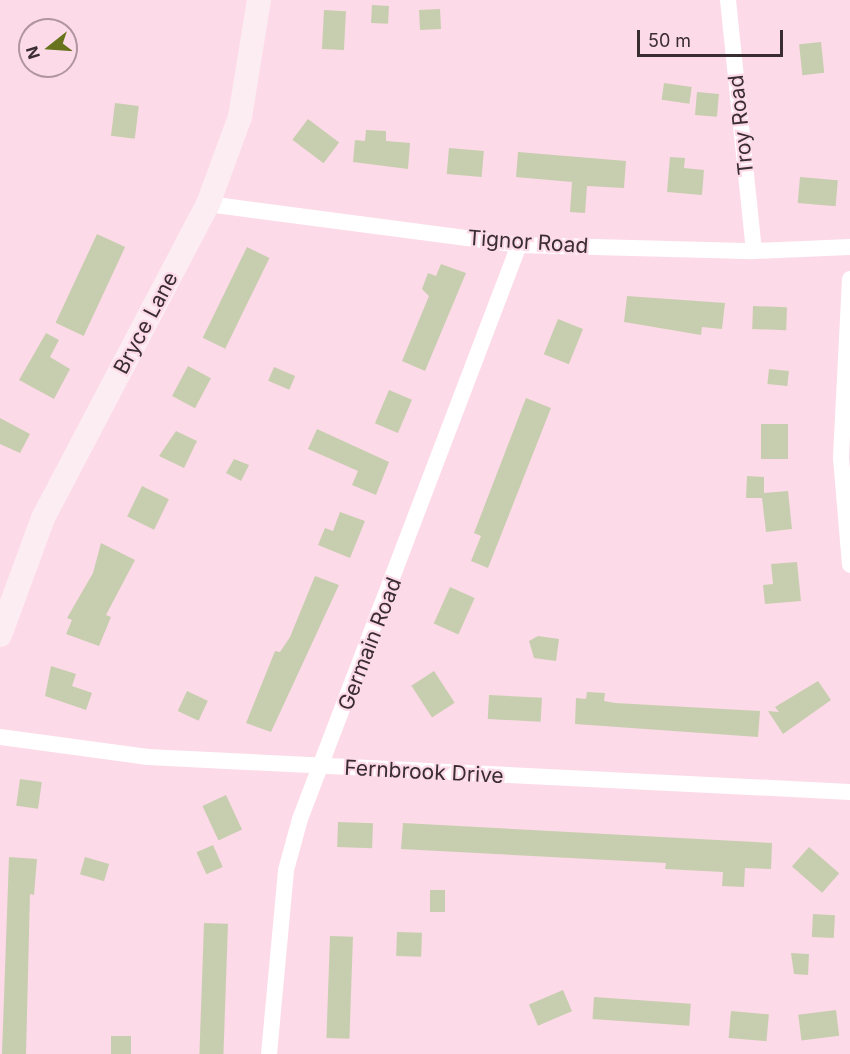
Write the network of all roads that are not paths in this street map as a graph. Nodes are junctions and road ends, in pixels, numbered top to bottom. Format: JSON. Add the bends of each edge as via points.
{"nodes":[{"id":1,"x":259,"y":0,"type":"edge"},
{"id":2,"x":728,"y":0,"type":"edge"},
{"id":3,"x":208,"y":204,"type":"junction"},
{"id":4,"x":519,"y":245,"type":"junction"},
{"id":5,"x":850,"y":247,"type":"edge"},
{"id":6,"x":754,"y":251,"type":"junction"},
{"id":7,"x":850,"y":279,"type":"edge"},
{"id":8,"x":850,"y":565,"type":"edge"},
{"id":9,"x":0,"y":635,"type":"edge"},
{"id":10,"x":0,"y":737,"type":"edge"},
{"id":11,"x":324,"y":766,"type":"junction"},
{"id":12,"x":850,"y":792,"type":"edge"},
{"id":13,"x":269,"y":1054,"type":"edge"}],
"edges":[{"from":1,"to":3,"type":"street","name":"Bryce Lane","via":[[240,117]]},
{"from":2,"to":6,"type":"street","name":"Troy Road"},
{"from":3,"to":4,"type":"street","name":"Tignor Road"},
{"from":3,"to":9,"type":"street","name":"Bryce Lane","via":[[44,518]]},
{"from":4,"to":6,"type":"street","name":"Tignor Road"},
{"from":4,"to":11,"type":"street","name":"Germain Road"},
{"from":5,"to":6,"type":"street","name":"Tignor Road"},
{"from":7,"to":8,"type":"street","via":[[841,458]]},
{"from":10,"to":11,"type":"street","name":"Fernbrook Drive","via":[[148,757]]},
{"from":11,"to":12,"type":"street","name":"Fernbrook Drive"},
{"from":11,"to":13,"type":"street","name":"Germain Road","via":[[300,819],[286,870]]}]}
